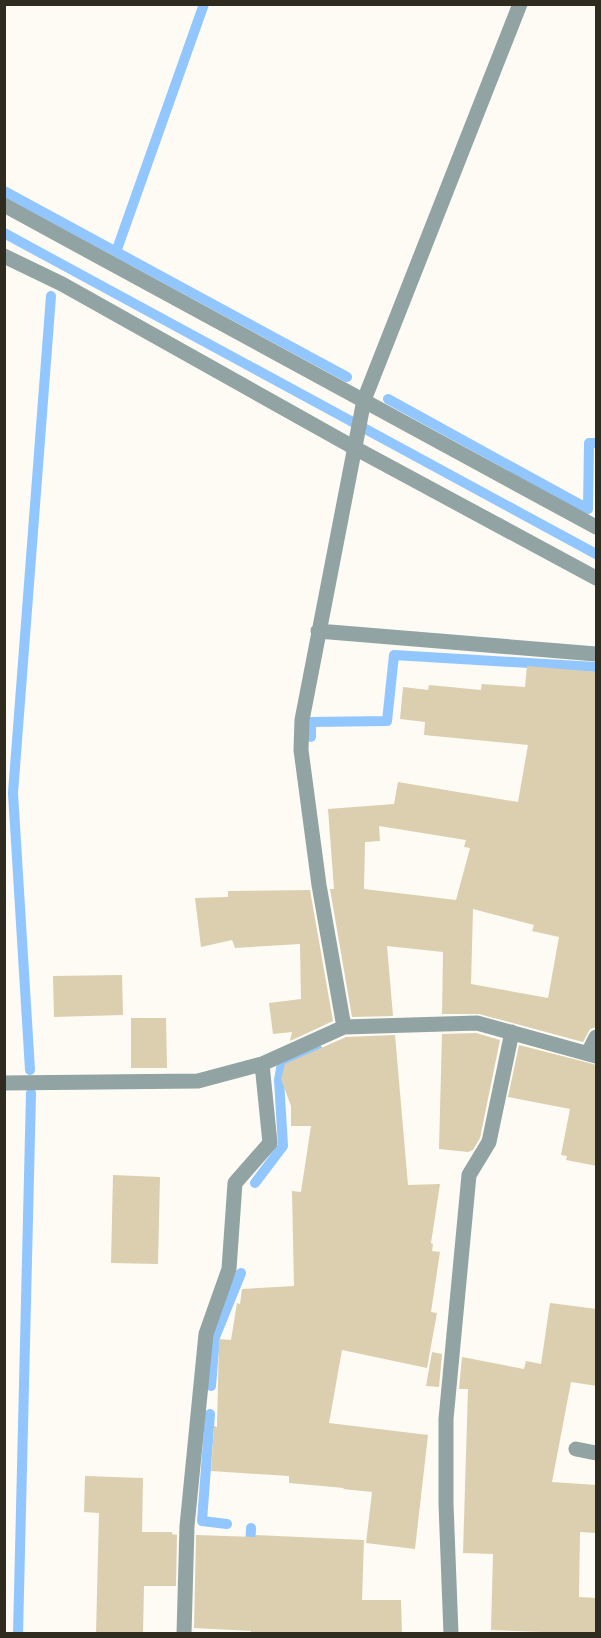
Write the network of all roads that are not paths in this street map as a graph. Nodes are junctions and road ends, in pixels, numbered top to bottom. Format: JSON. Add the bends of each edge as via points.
{"nodes":[{"id":1,"x":520,"y":4,"type":"edge"},
{"id":2,"x":4,"y":205,"type":"edge"},
{"id":3,"x":4,"y":256,"type":"edge"},
{"id":4,"x":362,"y":406,"type":"junction"},
{"id":5,"x":354,"y":443,"type":"junction"},
{"id":6,"x":597,"y":527,"type":"edge"},
{"id":7,"x":597,"y":578,"type":"edge"},
{"id":8,"x":318,"y":630,"type":"junction"},
{"id":9,"x":597,"y":654,"type":"edge"},
{"id":10,"x":344,"y":1027,"type":"junction"},
{"id":11,"x":512,"y":1032,"type":"junction"},
{"id":12,"x":597,"y":1037,"type":"edge"},
{"id":13,"x":592,"y":1055,"type":"edge"},
{"id":14,"x":262,"y":1064,"type":"junction"},
{"id":15,"x":4,"y":1083,"type":"edge"},
{"id":16,"x":576,"y":1449,"type":"dead end"},
{"id":17,"x":597,"y":1453,"type":"edge"},
{"id":18,"x":184,"y":1634,"type":"edge"},
{"id":19,"x":451,"y":1634,"type":"edge"}],
"edges":[{"from":1,"to":4,"type":"street"},
{"from":2,"to":4,"type":"street"},
{"from":3,"to":5,"type":"street"},
{"from":4,"to":5,"type":"street"},
{"from":4,"to":6,"type":"street"},
{"from":5,"to":7,"type":"street"},
{"from":5,"to":8,"type":"street"},
{"from":8,"to":9,"type":"street"},
{"from":8,"to":10,"type":"street","via":[[302,720],[301,750]]},
{"from":10,"to":11,"type":"street","via":[[477,1023]]},
{"from":10,"to":14,"type":"street"},
{"from":11,"to":13,"type":"street"},
{"from":11,"to":19,"type":"street","via":[[489,1142],[469,1175],[446,1419]]},
{"from":12,"to":13,"type":"street"},
{"from":14,"to":15,"type":"street","via":[[198,1081]]},
{"from":14,"to":18,"type":"street","via":[[270,1143],[235,1184],[229,1269],[206,1334],[187,1526]]},
{"from":16,"to":17,"type":"street"}]}
